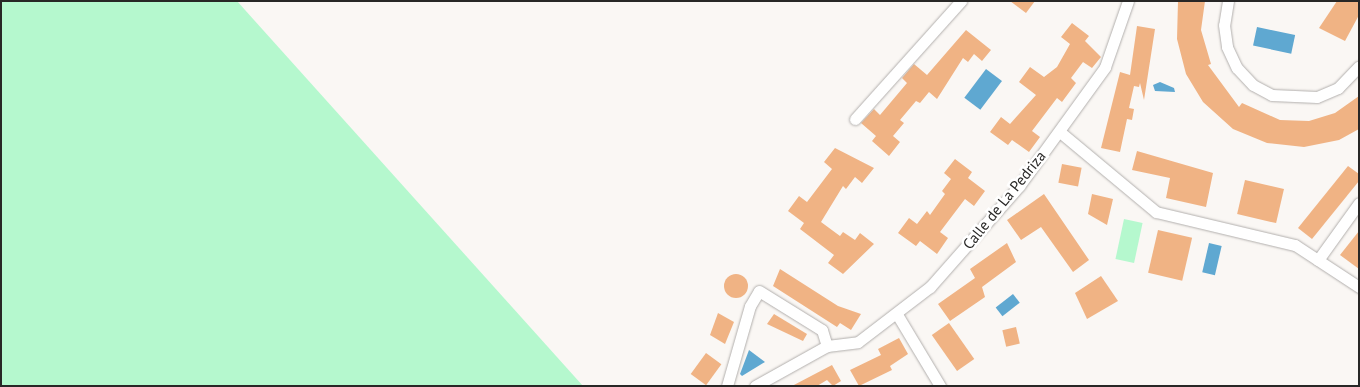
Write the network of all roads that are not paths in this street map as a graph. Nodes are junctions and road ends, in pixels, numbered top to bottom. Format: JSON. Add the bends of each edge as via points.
{"nodes":[{"id":1,"x":960,"y":1,"type":"edge"},
{"id":2,"x":1128,"y":1,"type":"edge"},
{"id":3,"x":1228,"y":1,"type":"edge"},
{"id":4,"x":1359,"y":66,"type":"edge"},
{"id":5,"x":855,"y":119,"type":"dead end"},
{"id":6,"x":1060,"y":132,"type":"junction"},
{"id":7,"x":1359,"y":203,"type":"edge"},
{"id":8,"x":1318,"y":260,"type":"junction"},
{"id":9,"x":1359,"y":287,"type":"edge"},
{"id":10,"x":898,"y":316,"type":"junction"},
{"id":11,"x":827,"y":346,"type":"junction"},
{"id":12,"x":727,"y":386,"type":"edge"},
{"id":13,"x":755,"y":386,"type":"edge"},
{"id":14,"x":940,"y":386,"type":"edge"}],
"edges":[{"from":1,"to":5,"type":"street"},
{"from":2,"to":6,"type":"street","name":"Calle de La Pedriza","via":[[1105,67]]},
{"from":3,"to":4,"type":"street","via":[[1224,25],[1234,61],[1252,84],[1272,96],[1317,97],[1338,88]]},
{"from":6,"to":8,"type":"street","via":[[1156,212],[1295,245]]},
{"from":6,"to":10,"type":"street","name":"Calle de La Pedriza","via":[[970,244]]},
{"from":7,"to":8,"type":"street"},
{"from":8,"to":9,"type":"street"},
{"from":10,"to":11,"type":"street","name":"Calle de La Pedriza","via":[[858,342]]},
{"from":10,"to":14,"type":"street"},
{"from":11,"to":12,"type":"street","via":[[822,330],[759,292],[750,306]]},
{"from":11,"to":13,"type":"street","name":"Calle de La Pedriza"}]}
